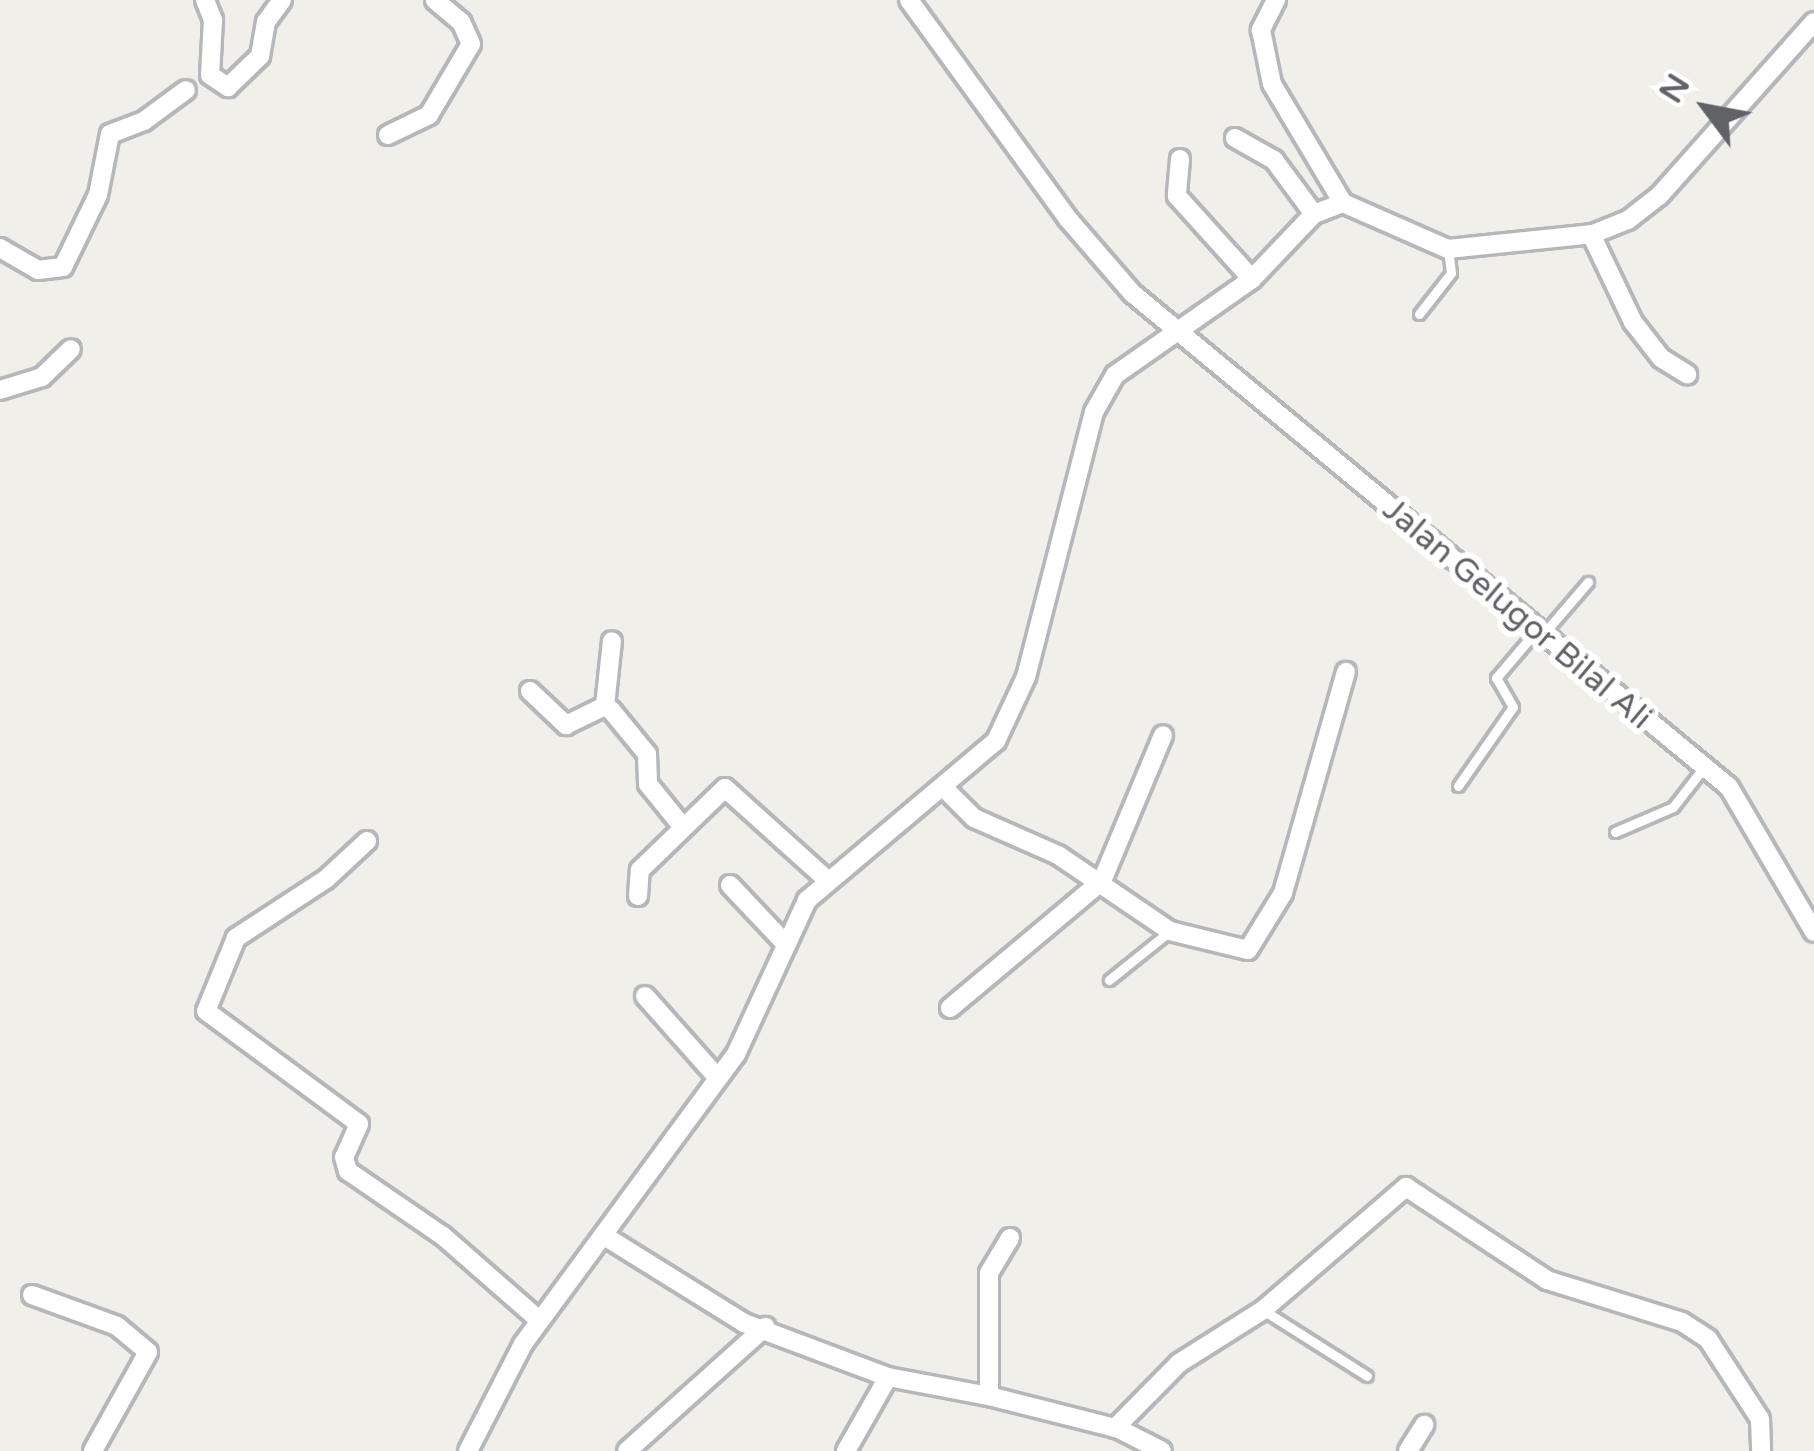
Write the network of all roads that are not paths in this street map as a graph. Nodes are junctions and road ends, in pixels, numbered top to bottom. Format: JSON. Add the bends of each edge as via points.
{"nodes":[{"id":1,"x":205,"y":0,"type":"edge"},
{"id":2,"x":282,"y":0,"type":"edge"},
{"id":3,"x":435,"y":0,"type":"edge"},
{"id":4,"x":909,"y":0,"type":"edge"},
{"id":5,"x":1276,"y":0,"type":"edge"},
{"id":6,"x":1814,"y":22,"type":"edge"},
{"id":7,"x":186,"y":90,"type":"dead end"},
{"id":8,"x":388,"y":135,"type":"dead end"},
{"id":9,"x":1235,"y":138,"type":"dead end"},
{"id":10,"x":1180,"y":159,"type":"dead end"},
{"id":11,"x":1343,"y":202,"type":"junction"},
{"id":12,"x":1315,"y":214,"type":"junction"},
{"id":13,"x":1591,"y":235,"type":"junction"},
{"id":14,"x":0,"y":248,"type":"edge"},
{"id":15,"x":1448,"y":249,"type":"junction"},
{"id":16,"x":1252,"y":279,"type":"junction"},
{"id":17,"x":1419,"y":314,"type":"dead end"},
{"id":18,"x":1177,"y":329,"type":"junction"},
{"id":19,"x":71,"y":349,"type":"dead end"},
{"id":20,"x":1687,"y":374,"type":"dead end"},
{"id":21,"x":0,"y":390,"type":"edge"},
{"id":22,"x":1588,"y":582,"type":"dead end"},
{"id":23,"x":1537,"y":634,"type":"junction"},
{"id":24,"x":612,"y":641,"type":"dead end"},
{"id":25,"x":1346,"y":672,"type":"dead end"},
{"id":26,"x":530,"y":692,"type":"dead end"},
{"id":27,"x":604,"y":706,"type":"junction"},
{"id":28,"x":1163,"y":735,"type":"dead end"},
{"id":29,"x":1703,"y":769,"type":"junction"},
{"id":30,"x":1458,"y":786,"type":"dead end"},
{"id":31,"x":945,"y":789,"type":"junction"},
{"id":32,"x":682,"y":826,"type":"junction"},
{"id":33,"x":1615,"y":832,"type":"dead end"},
{"id":34,"x":367,"y":841,"type":"dead end"},
{"id":35,"x":827,"y":880,"type":"junction"},
{"id":36,"x":1102,"y":881,"type":"junction"},
{"id":37,"x":730,"y":886,"type":"dead end"},
{"id":38,"x":638,"y":896,"type":"dead end"},
{"id":39,"x":1170,"y":931,"type":"junction"},
{"id":40,"x":1814,"y":932,"type":"edge"},
{"id":41,"x":783,"y":941,"type":"junction"},
{"id":42,"x":1109,"y":980,"type":"dead end"},
{"id":43,"x":645,"y":996,"type":"dead end"},
{"id":44,"x":950,"y":1008,"type":"dead end"},
{"id":45,"x":717,"y":1078,"type":"junction"},
{"id":46,"x":606,"y":1238,"type":"junction"},
{"id":47,"x":1010,"y":1238,"type":"dead end"},
{"id":48,"x":32,"y":1295,"type":"dead end"},
{"id":49,"x":1263,"y":1310,"type":"junction"},
{"id":50,"x":539,"y":1320,"type":"junction"},
{"id":51,"x":765,"y":1327,"type":"junction"},
{"id":52,"x":888,"y":1376,"type":"junction"},
{"id":53,"x":1367,"y":1376,"type":"dead end"},
{"id":54,"x":989,"y":1396,"type":"junction"},
{"id":55,"x":1424,"y":1425,"type":"dead end"},
{"id":56,"x":1117,"y":1428,"type":"junction"},
{"id":57,"x":93,"y":1451,"type":"edge"},
{"id":58,"x":469,"y":1451,"type":"edge"},
{"id":59,"x":627,"y":1451,"type":"edge"},
{"id":60,"x":846,"y":1451,"type":"edge"},
{"id":61,"x":1115,"y":1451,"type":"edge"},
{"id":62,"x":1162,"y":1451,"type":"edge"},
{"id":63,"x":1408,"y":1451,"type":"edge"},
{"id":64,"x":1761,"y":1451,"type":"edge"}],
"edges":[{"from":1,"to":2,"type":"street","via":[[213,20],[210,75],[228,87],[260,56],[266,22]]},
{"from":3,"to":8,"type":"street","via":[[461,22],[471,44],[429,115]]},
{"from":4,"to":18,"type":"street","name":"Jalan Gelugor Bilal Ali","via":[[1068,219],[1132,293]]},
{"from":5,"to":11,"type":"street","via":[[1261,30],[1272,84]]},
{"from":6,"to":13,"type":"street","via":[[1659,196]]},
{"from":7,"to":14,"type":"street","via":[[144,122],[110,134],[98,195],[63,268],[38,270]]},
{"from":9,"to":12,"type":"street","via":[[1274,160]]},
{"from":10,"to":16,"type":"street","via":[[1178,196]]},
{"from":11,"to":12,"type":"street"},
{"from":11,"to":15,"type":"street"},
{"from":12,"to":16,"type":"street"},
{"from":13,"to":15,"type":"street"},
{"from":13,"to":20,"type":"street","via":[[1633,322],[1661,358]]},
{"from":15,"to":17,"type":"lane","via":[[1451,273]]},
{"from":16,"to":18,"type":"street"},
{"from":18,"to":23,"type":"street","name":"Jalan Gelugor Bilal Ali"},
{"from":18,"to":31,"type":"street","via":[[1122,366],[1094,412],[1010,717],[981,760]]},
{"from":19,"to":21,"type":"street","via":[[42,376]]},
{"from":22,"to":23,"type":"lane"},
{"from":23,"to":29,"type":"street","name":"Jalan Gelugor Bilal Ali"},
{"from":23,"to":30,"type":"lane","via":[[1498,676],[1514,707]]},
{"from":24,"to":27,"type":"street"},
{"from":25,"to":39,"type":"street","via":[[1289,873],[1262,938],[1238,952]]},
{"from":26,"to":27,"type":"street","via":[[566,725]]},
{"from":27,"to":32,"type":"street","via":[[647,754],[648,784]]},
{"from":28,"to":36,"type":"street"},
{"from":29,"to":33,"type":"lane","via":[[1672,807]]},
{"from":29,"to":40,"type":"street","name":"Jalan Gelugor Bilal Ali","via":[[1738,797]]},
{"from":31,"to":35,"type":"street"},
{"from":31,"to":36,"type":"street","via":[[983,823]]},
{"from":32,"to":35,"type":"street","via":[[718,790],[735,789]]},
{"from":32,"to":38,"type":"street","via":[[640,870]]},
{"from":34,"to":50,"type":"street","via":[[326,879],[236,938],[206,1012],[359,1124],[344,1157],[348,1171],[443,1237]]},
{"from":35,"to":41,"type":"street"},
{"from":36,"to":39,"type":"street"},
{"from":36,"to":44,"type":"street"},
{"from":37,"to":41,"type":"street"},
{"from":39,"to":42,"type":"lane"},
{"from":41,"to":45,"type":"street","via":[[744,1040]]},
{"from":43,"to":45,"type":"street"},
{"from":45,"to":46,"type":"street"},
{"from":46,"to":50,"type":"street"},
{"from":46,"to":51,"type":"street","via":[[652,1271]]},
{"from":47,"to":54,"type":"street","via":[[989,1273]]},
{"from":48,"to":57,"type":"street","via":[[118,1326],[148,1352]]},
{"from":49,"to":53,"type":"lane"},
{"from":49,"to":56,"type":"street","via":[[1179,1363]]},
{"from":49,"to":64,"type":"street","via":[[1406,1187],[1547,1280],[1682,1322],[1708,1339],[1760,1418]]},
{"from":50,"to":58,"type":"street"},
{"from":51,"to":52,"type":"street"},
{"from":51,"to":59,"type":"street"},
{"from":52,"to":54,"type":"street"},
{"from":52,"to":60,"type":"street"},
{"from":54,"to":56,"type":"street"},
{"from":55,"to":63,"type":"street"},
{"from":56,"to":61,"type":"street"},
{"from":56,"to":62,"type":"street"}]}
